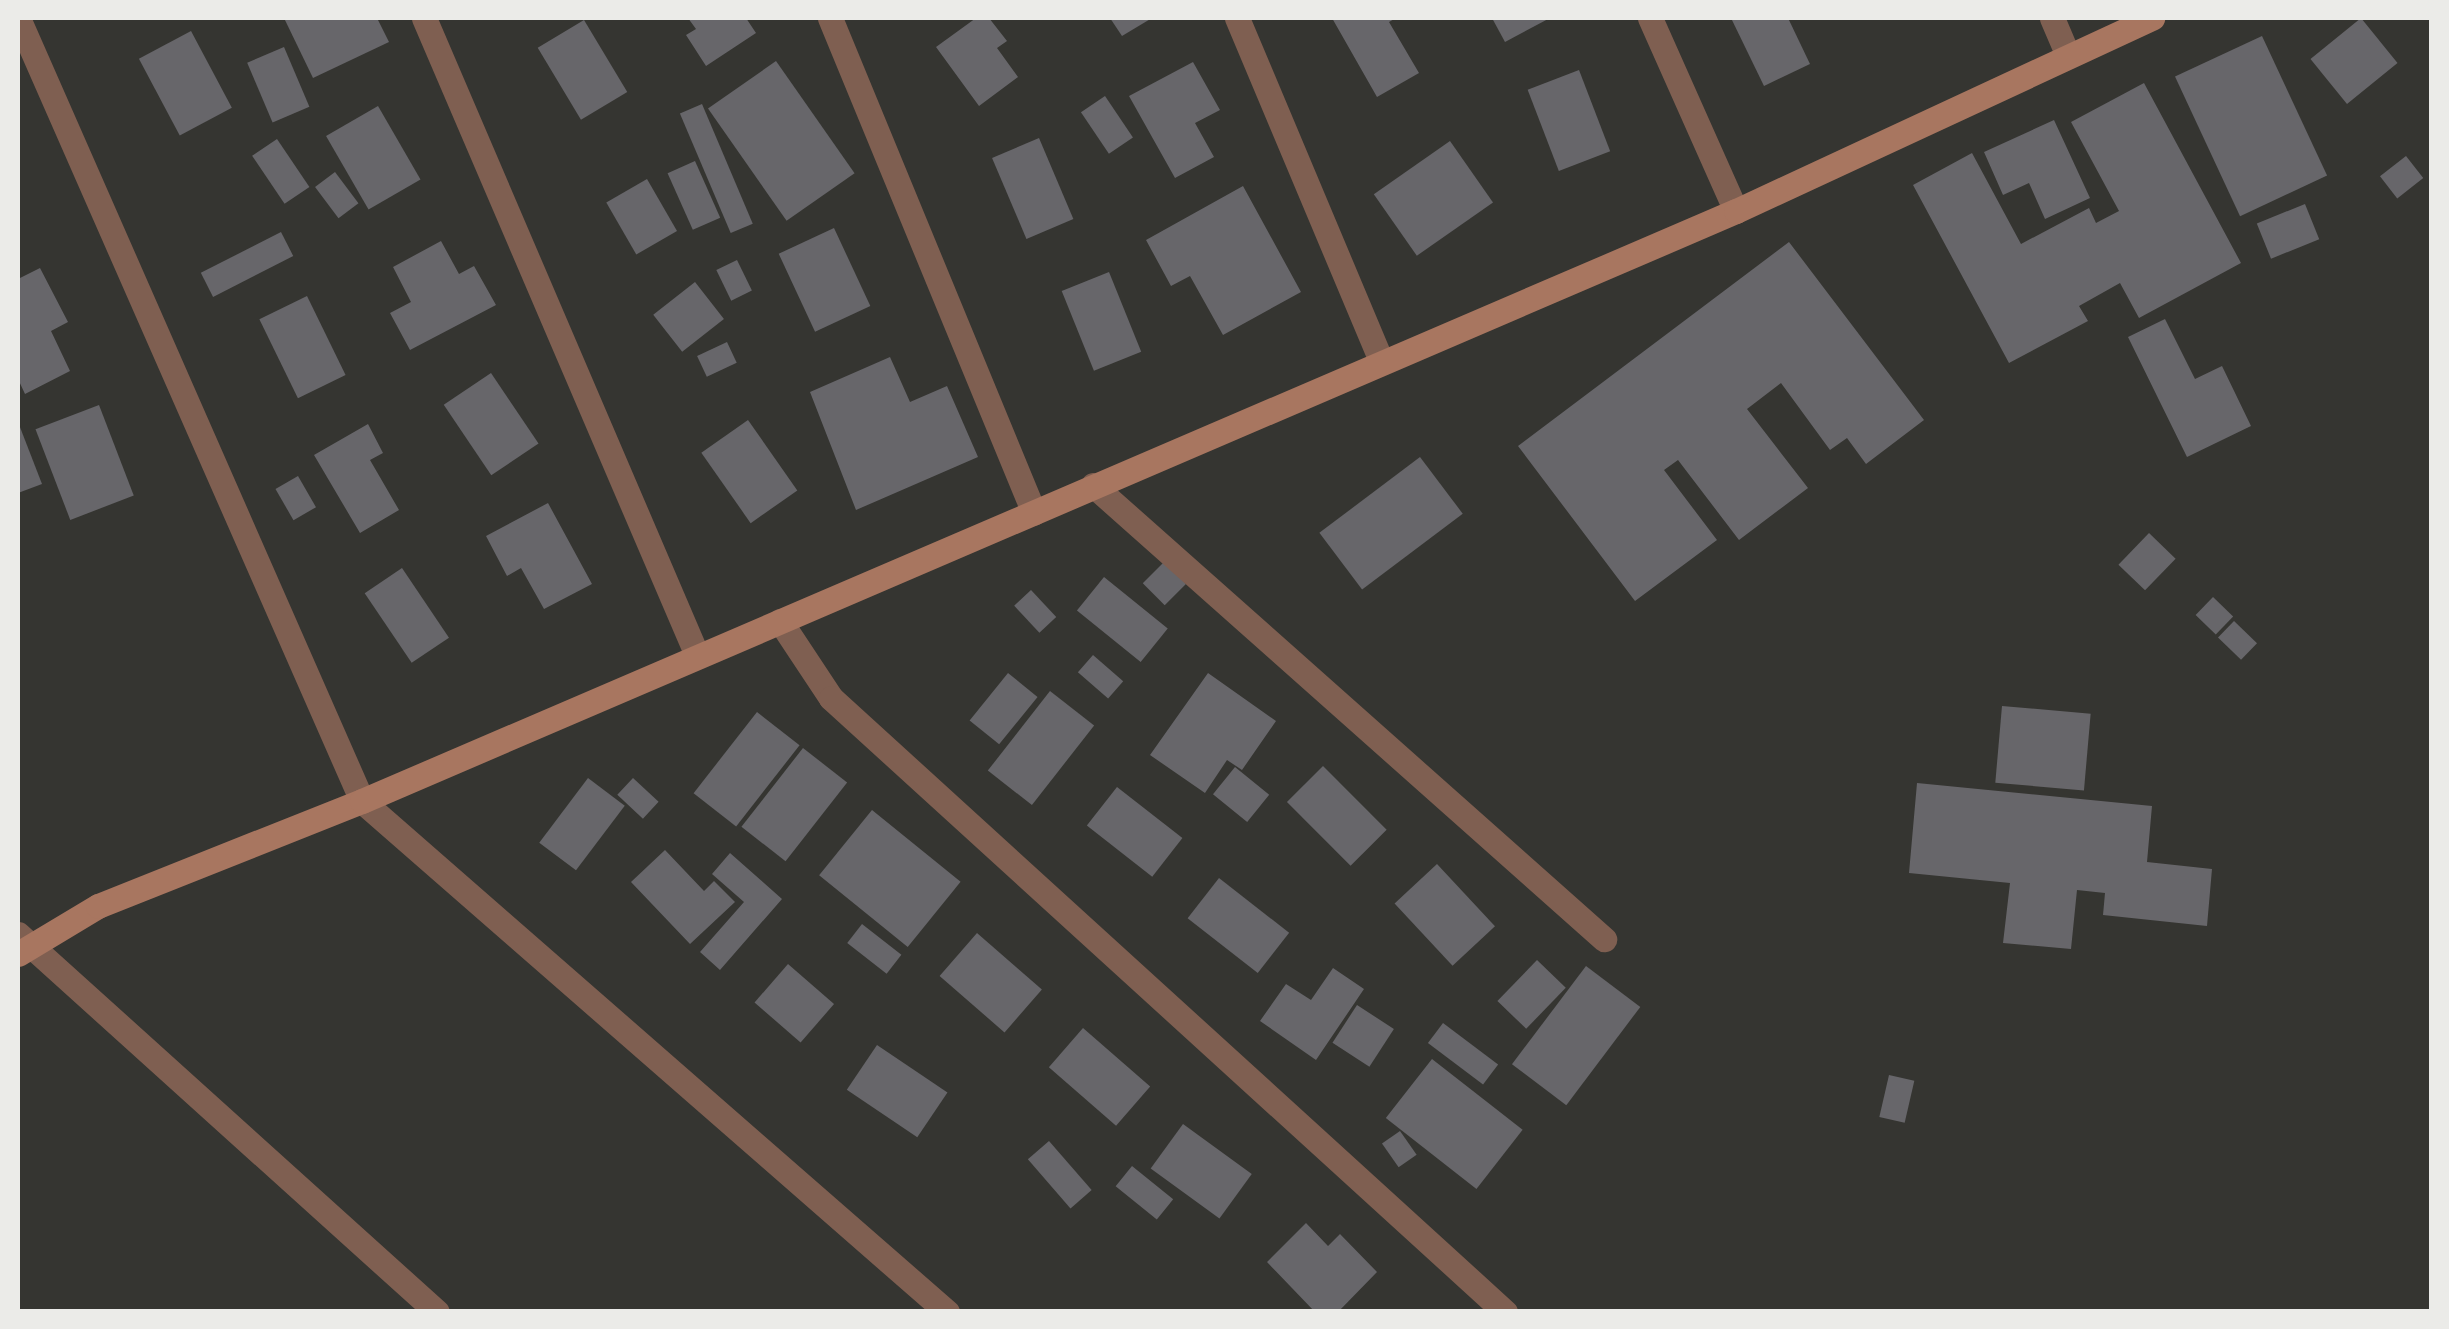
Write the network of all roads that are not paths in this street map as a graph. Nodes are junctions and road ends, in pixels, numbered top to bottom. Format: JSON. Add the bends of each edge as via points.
{"nodes":[{"id":1,"x":18,"y":18,"type":"edge"},
{"id":2,"x":424,"y":18,"type":"edge"},
{"id":3,"x":830,"y":18,"type":"edge"},
{"id":4,"x":1238,"y":18,"type":"edge"},
{"id":5,"x":1650,"y":18,"type":"edge"},
{"id":6,"x":2052,"y":18,"type":"edge"},
{"id":7,"x":2152,"y":18,"type":"edge"},
{"id":8,"x":2067,"y":53,"type":"junction"},
{"id":9,"x":1736,"y":211,"type":"junction"},
{"id":10,"x":1380,"y":359,"type":"junction"},
{"id":11,"x":1093,"y":485,"type":"junction"},
{"id":12,"x":1034,"y":513,"type":"junction"},
{"id":13,"x":780,"y":621,"type":"junction"},
{"id":14,"x":696,"y":653,"type":"junction"},
{"id":15,"x":362,"y":801,"type":"junction"},
{"id":16,"x":1604,"y":939,"type":"dead end"},
{"id":17,"x":21,"y":943,"type":"edge"},
{"id":18,"x":437,"y":1312,"type":"edge"},
{"id":19,"x":946,"y":1312,"type":"edge"},
{"id":20,"x":1505,"y":1312,"type":"edge"}],
"edges":[{"from":1,"to":15,"type":"street"},
{"from":2,"to":14,"type":"street"},
{"from":3,"to":12,"type":"street"},
{"from":4,"to":10,"type":"street"},
{"from":5,"to":9,"type":"street"},
{"from":6,"to":8,"type":"street"},
{"from":7,"to":8,"type":"street"},
{"from":8,"to":9,"type":"street"},
{"from":9,"to":10,"type":"street"},
{"from":10,"to":11,"type":"street"},
{"from":11,"to":12,"type":"street"},
{"from":11,"to":16,"type":"street"},
{"from":12,"to":13,"type":"street"},
{"from":13,"to":14,"type":"street"},
{"from":13,"to":20,"type":"street","via":[[831,698]]},
{"from":14,"to":15,"type":"street"},
{"from":15,"to":17,"type":"street"},
{"from":15,"to":19,"type":"street"},
{"from":17,"to":18,"type":"street"}]}
